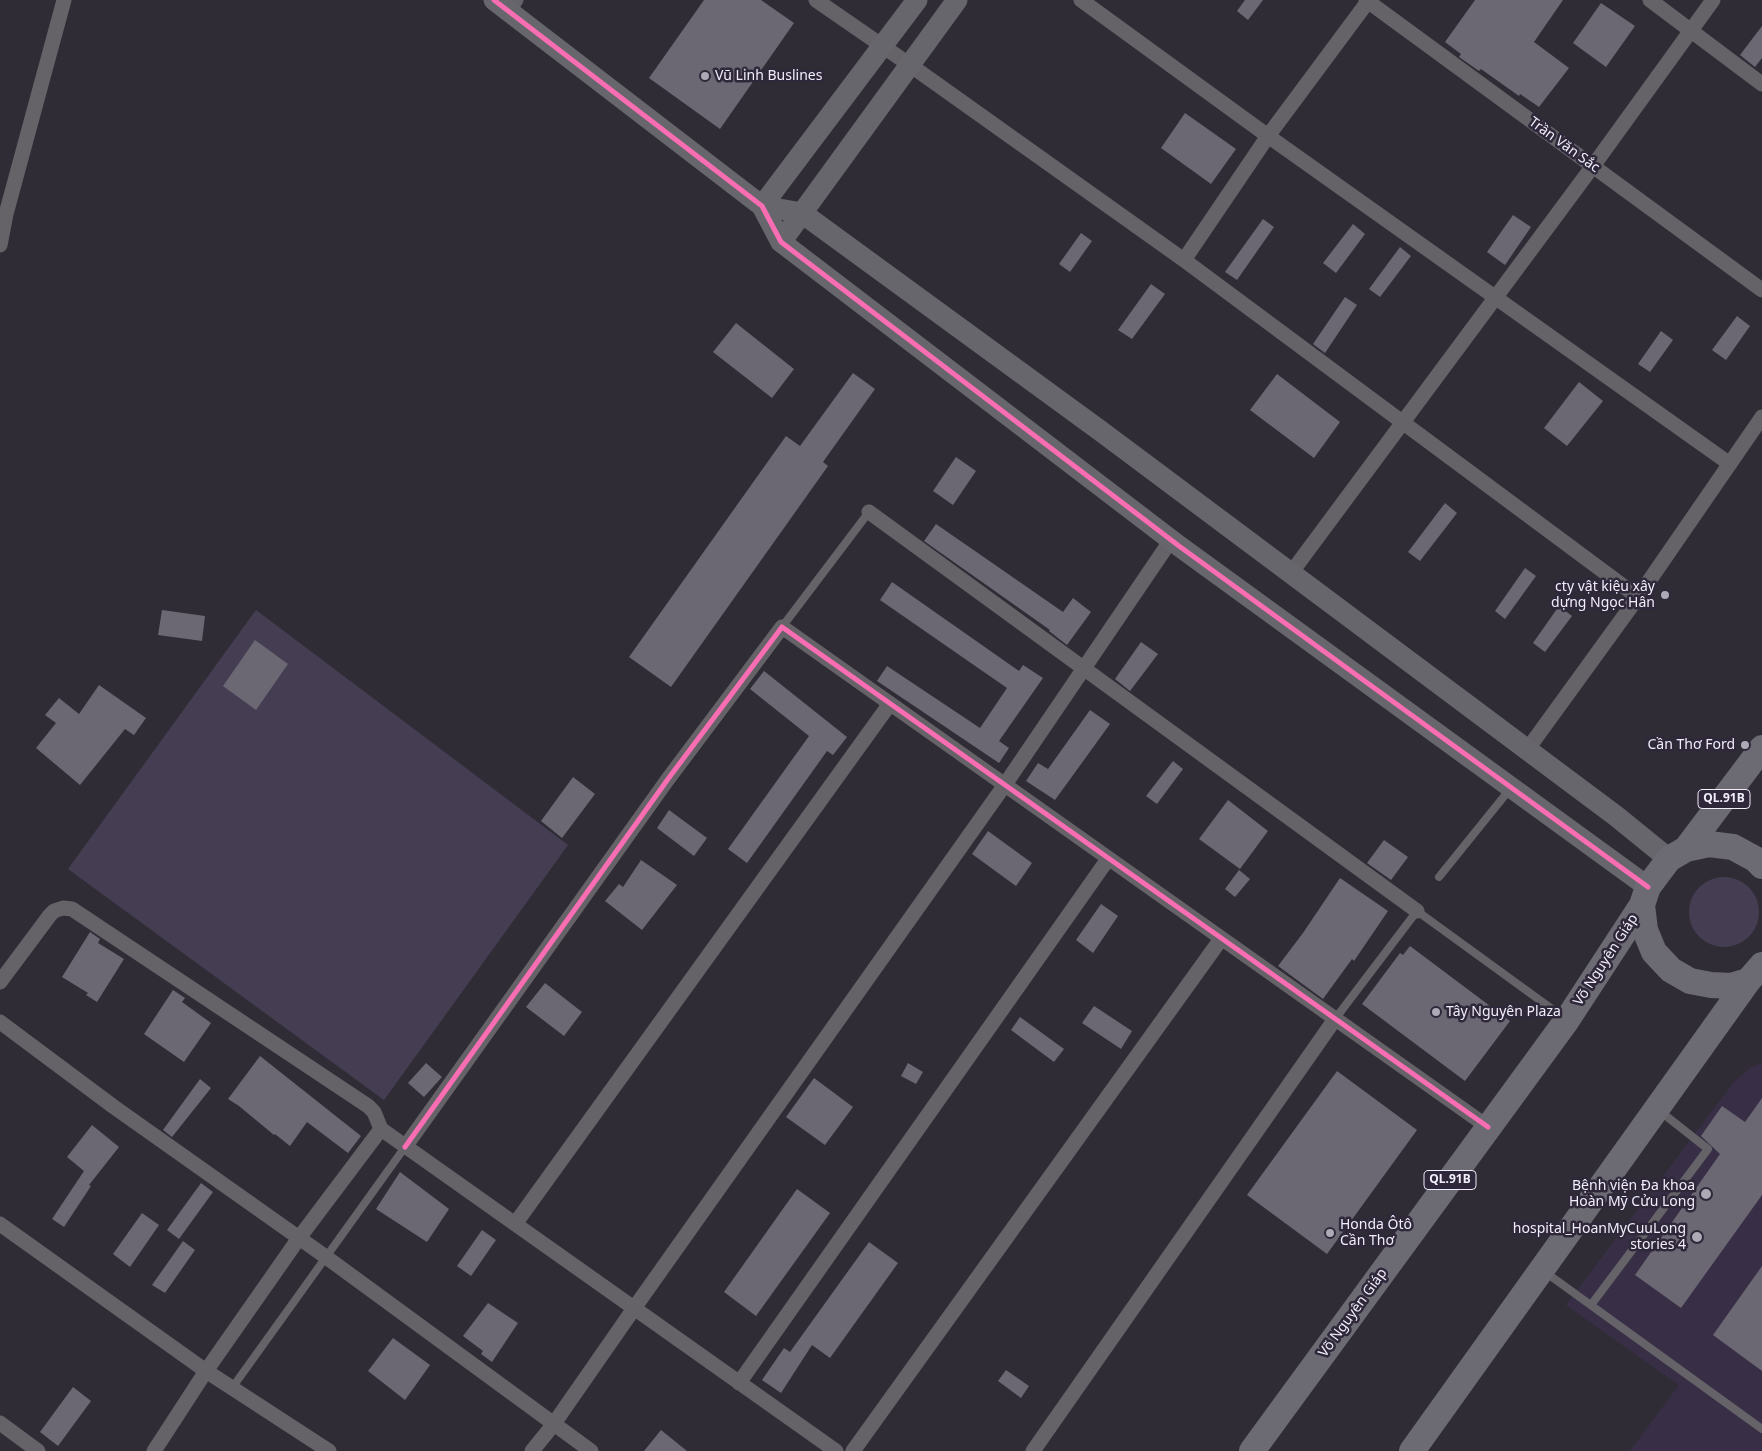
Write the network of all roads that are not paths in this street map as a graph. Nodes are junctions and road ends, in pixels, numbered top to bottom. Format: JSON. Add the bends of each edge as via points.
{"nodes":[{"id":1,"x":64,"y":0,"type":"edge"},
{"id":2,"x":816,"y":0,"type":"edge"},
{"id":3,"x":917,"y":0,"type":"edge"},
{"id":4,"x":957,"y":0,"type":"edge"},
{"id":5,"x":1081,"y":0,"type":"edge"},
{"id":6,"x":1368,"y":0,"type":"edge"},
{"id":7,"x":1650,"y":0,"type":"edge"},
{"id":8,"x":1713,"y":0,"type":"edge"},
{"id":9,"x":506,"y":3,"type":"edge"},
{"id":10,"x":1691,"y":30,"type":"junction"},
{"id":11,"x":883,"y":46,"type":"junction"},
{"id":12,"x":910,"y":65,"type":"junction"},
{"id":13,"x":1762,"y":84,"type":"edge"},
{"id":14,"x":1268,"y":136,"type":"junction"},
{"id":15,"x":1593,"y":166,"type":"junction"},
{"id":16,"x":762,"y":206,"type":"junction"},
{"id":17,"x":802,"y":213,"type":"junction"},
{"id":18,"x":781,"y":242,"type":"junction"},
{"id":19,"x":0,"y":245,"type":"edge"},
{"id":20,"x":1184,"y":260,"type":"junction"},
{"id":21,"x":1762,"y":290,"type":"edge"},
{"id":22,"x":1496,"y":297,"type":"junction"},
{"id":23,"x":1762,"y":417,"type":"edge"},
{"id":24,"x":1404,"y":422,"type":"junction"},
{"id":25,"x":1730,"y":464,"type":"junction"},
{"id":26,"x":869,"y":512,"type":"joint"},
{"id":27,"x":1171,"y":540,"type":"junction"},
{"id":28,"x":1291,"y":574,"type":"junction"},
{"id":29,"x":1638,"y":597,"type":"junction"},
{"id":30,"x":782,"y":627,"type":"junction"},
{"id":31,"x":1084,"y":668,"type":"junction"},
{"id":32,"x":889,"y":705,"type":"junction"},
{"id":33,"x":1762,"y":748,"type":"edge"},
{"id":34,"x":1527,"y":750,"type":"junction"},
{"id":35,"x":1004,"y":786,"type":"junction"},
{"id":36,"x":1511,"y":787,"type":"junction"},
{"id":37,"x":1677,"y":854,"type":"junction"},
{"id":38,"x":1108,"y":859,"type":"junction"},
{"id":39,"x":1762,"y":866,"type":"edge"},
{"id":40,"x":1439,"y":877,"type":"dead end"},
{"id":41,"x":1645,"y":896,"type":"junction"},
{"id":42,"x":1417,"y":911,"type":"junction"},
{"id":43,"x":1221,"y":939,"type":"junction"},
{"id":44,"x":1758,"y":971,"type":"edge"},
{"id":45,"x":0,"y":982,"type":"edge"},
{"id":46,"x":1335,"y":1019,"type":"junction"},
{"id":47,"x":1567,"y":1020,"type":"junction"},
{"id":48,"x":0,"y":1022,"type":"edge"},
{"id":49,"x":1657,"y":1109,"type":"junction"},
{"id":50,"x":1488,"y":1127,"type":"junction"},
{"id":51,"x":381,"y":1129,"type":"junction"},
{"id":52,"x":406,"y":1147,"type":"junction"},
{"id":53,"x":0,"y":1224,"type":"edge"},
{"id":54,"x":514,"y":1224,"type":"junction"},
{"id":55,"x":299,"y":1238,"type":"junction"},
{"id":56,"x":326,"y":1257,"type":"junction"},
{"id":57,"x":1541,"y":1270,"type":"junction"},
{"id":58,"x":1591,"y":1305,"type":"junction"},
{"id":59,"x":635,"y":1307,"type":"junction"},
{"id":60,"x":206,"y":1370,"type":"junction"},
{"id":61,"x":739,"y":1383,"type":"junction"},
{"id":62,"x":232,"y":1388,"type":"junction"},
{"id":63,"x":0,"y":1423,"type":"edge"},
{"id":64,"x":553,"y":1425,"type":"junction"},
{"id":65,"x":1762,"y":1430,"type":"edge"},
{"id":66,"x":38,"y":1451,"type":"edge"},
{"id":67,"x":154,"y":1451,"type":"edge"},
{"id":68,"x":329,"y":1451,"type":"edge"},
{"id":69,"x":532,"y":1451,"type":"edge"},
{"id":70,"x":591,"y":1451,"type":"edge"},
{"id":71,"x":836,"y":1451,"type":"edge"},
{"id":72,"x":853,"y":1451,"type":"edge"},
{"id":73,"x":1033,"y":1451,"type":"edge"},
{"id":74,"x":1252,"y":1451,"type":"edge"},
{"id":75,"x":1412,"y":1451,"type":"edge"}],
"edges":[{"from":1,"to":19,"type":"street"},
{"from":2,"to":11,"type":"street"},
{"from":3,"to":11,"type":"street"},
{"from":4,"to":12,"type":"street"},
{"from":5,"to":14,"type":"street"},
{"from":6,"to":14,"type":"street"},
{"from":6,"to":15,"type":"street","name":"Trần Văn Sắc"},
{"from":7,"to":10,"type":"street"},
{"from":8,"to":10,"type":"street"},
{"from":9,"to":16,"type":"street"},
{"from":10,"to":13,"type":"street"},
{"from":10,"to":15,"type":"street"},
{"from":11,"to":12,"type":"street"},
{"from":11,"to":16,"type":"street"},
{"from":12,"to":17,"type":"street"},
{"from":12,"to":20,"type":"street"},
{"from":14,"to":20,"type":"street"},
{"from":14,"to":22,"type":"street"},
{"from":15,"to":21,"type":"street","name":"Trần Văn Sắc"},
{"from":15,"to":22,"type":"street"},
{"from":16,"to":17,"type":"street"},
{"from":16,"to":18,"type":"street"},
{"from":17,"to":18,"type":"street"},
{"from":17,"to":28,"type":"street"},
{"from":18,"to":27,"type":"street"},
{"from":20,"to":24,"type":"street"},
{"from":22,"to":24,"type":"street"},
{"from":22,"to":25,"type":"street"},
{"from":23,"to":25,"type":"street"},
{"from":24,"to":28,"type":"street"},
{"from":24,"to":29,"type":"street"},
{"from":25,"to":29,"type":"street"},
{"from":26,"to":30,"type":"lane"},
{"from":26,"to":31,"type":"street"},
{"from":27,"to":31,"type":"street"},
{"from":27,"to":36,"type":"street"},
{"from":28,"to":34,"type":"street"},
{"from":29,"to":34,"type":"street"},
{"from":30,"to":32,"type":"street"},
{"from":30,"to":52,"type":"street","via":[[668,779]]},
{"from":31,"to":35,"type":"street"},
{"from":31,"to":42,"type":"street"},
{"from":32,"to":35,"type":"street"},
{"from":32,"to":54,"type":"street"},
{"from":33,"to":37,"type":"highway","number":"QL.91B"},
{"from":34,"to":37,"type":"street","via":[[1616,816]]},
{"from":35,"to":38,"type":"street"},
{"from":35,"to":59,"type":"street"},
{"from":36,"to":40,"type":"lane"},
{"from":36,"to":41,"type":"street"},
{"from":37,"to":39,"type":"highway","via":[[1709,844],[1733,848]]},
{"from":37,"to":41,"type":"highway","number":"QL.91B"},
{"from":38,"to":43,"type":"street"},
{"from":38,"to":61,"type":"street"},
{"from":41,"to":44,"type":"highway","via":[[1645,930],[1654,952],[1671,970],[1690,981],[1731,986]]},
{"from":41,"to":47,"type":"highway","name":"Võ Nguyên Giáp","number":"QL.91B"},
{"from":42,"to":46,"type":"lane"},
{"from":42,"to":47,"type":"lane"},
{"from":43,"to":46,"type":"street"},
{"from":43,"to":72,"type":"street"},
{"from":44,"to":49,"type":"highway"},
{"from":45,"to":51,"type":"street","via":[[50,915],[62,908],[72,909],[368,1106]]},
{"from":46,"to":50,"type":"street"},
{"from":46,"to":73,"type":"street"},
{"from":47,"to":50,"type":"highway","name":"Võ Nguyên Giáp","number":"QL.91B"},
{"from":48,"to":55,"type":"street"},
{"from":49,"to":57,"type":"highway"},
{"from":49,"to":58,"type":"lane","via":[[1708,1149]]},
{"from":50,"to":74,"type":"highway","name":"Võ Nguyên Giáp","number":"QL.91B"},
{"from":51,"to":52,"type":"street"},
{"from":51,"to":55,"type":"street"},
{"from":52,"to":54,"type":"street"},
{"from":52,"to":56,"type":"lane"},
{"from":53,"to":60,"type":"street"},
{"from":54,"to":59,"type":"street"},
{"from":55,"to":56,"type":"street"},
{"from":55,"to":60,"type":"street"},
{"from":56,"to":62,"type":"lane"},
{"from":56,"to":64,"type":"street"},
{"from":57,"to":58,"type":"lane"},
{"from":57,"to":75,"type":"highway"},
{"from":58,"to":65,"type":"lane"},
{"from":59,"to":61,"type":"street"},
{"from":59,"to":64,"type":"street"},
{"from":60,"to":62,"type":"street"},
{"from":60,"to":67,"type":"street"},
{"from":61,"to":71,"type":"street"},
{"from":62,"to":68,"type":"street"},
{"from":63,"to":66,"type":"street"},
{"from":64,"to":69,"type":"street"},
{"from":64,"to":70,"type":"street"}]}
